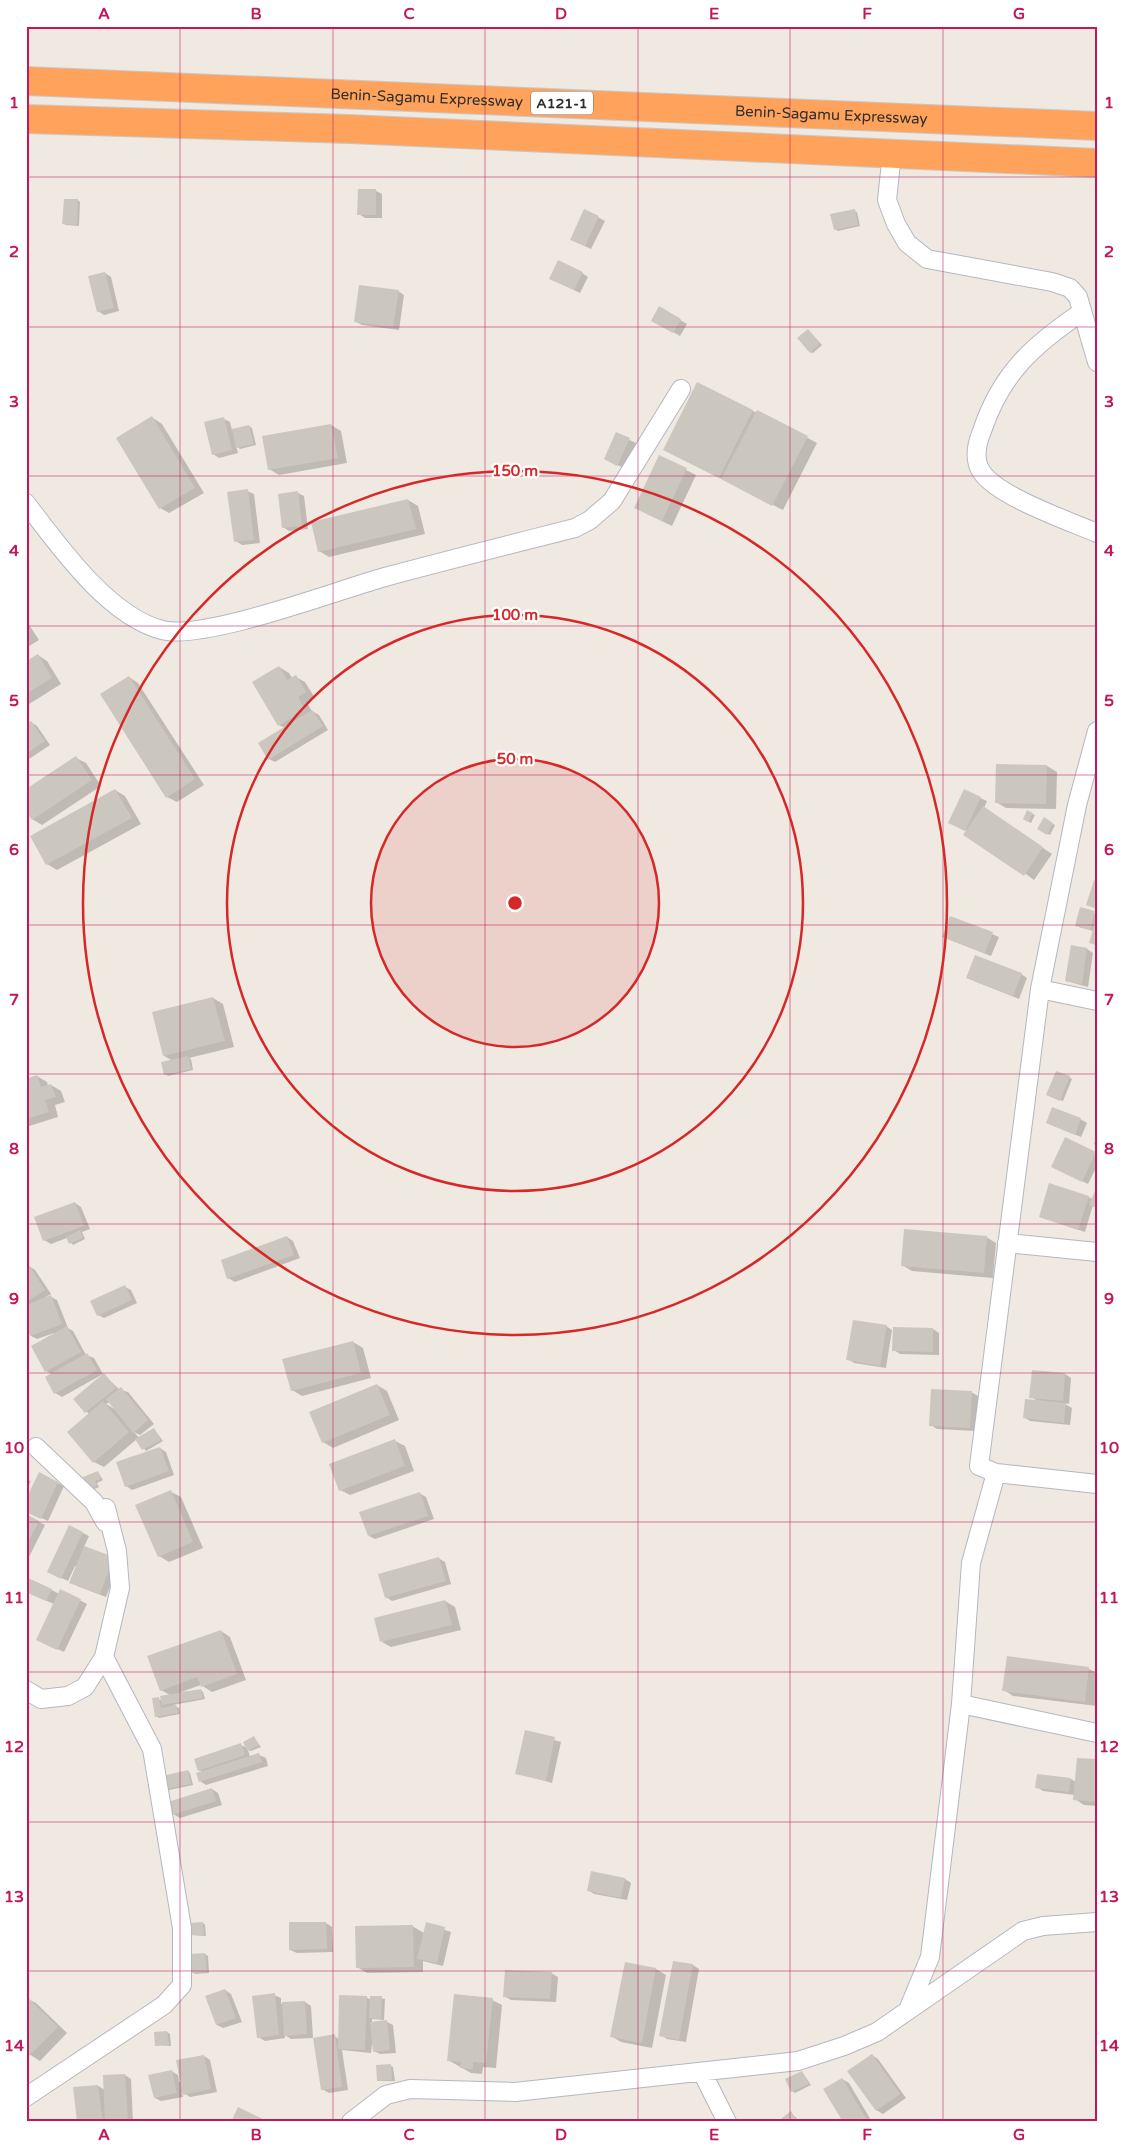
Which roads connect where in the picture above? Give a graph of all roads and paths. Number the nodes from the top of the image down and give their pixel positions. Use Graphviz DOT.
graph roads {
  1 [pos="26,81"];
  2 [pos="26,119"];
  3 [pos="1097,126"];
  4 [pos="892,154"];
  5 [pos="1097,163"];
  6 [pos="1082,312"];
  7 [pos="1097,362"];
  8 [pos="680,389"];
  9 [pos="26,503"];
  10 [pos="1097,534"];
  11 [pos="1097,731"];
  12 [pos="1040,989"];
  13 [pos="1097,1001"];
  14 [pos="1007,1243"];
  15 [pos="1097,1252"];
  16 [pos="36,1447"];
  17 [pos="996,1473"];
  18 [pos="1097,1484"];
  19 [pos="106,1508"];
  20 [pos="114,1538"];
  21 [pos="104,1657"];
  22 [pos="26,1690"];
  23 [pos="961,1704"];
  24 [pos="1097,1733"];
  25 [pos="1097,1922"];
  26 [pos="908,2010"];
  27 [pos="702,2072"];
  28 [pos="26,2097"];
  29 [pos="351,2122"];
  30 [pos="727,2122"];
  1 -- 3 [label="highway, Benin-Sagamu Expressway / A121-1"];
  2 -- 4 [label="highway"];
  4 -- 5 [label="highway"];
  4 -- 6 [label="street"];
  6 -- 7 [label="street"];
  6 -- 10 [label="street"];
  8 -- 9 [label="street"];
  11 -- 12 [label="street"];
  12 -- 13 [label="street"];
  12 -- 14 [label="street"];
  14 -- 15 [label="street"];
  14 -- 17 [label="street"];
  16 -- 20 [label="street"];
  17 -- 18 [label="street"];
  17 -- 23 [label="street"];
  19 -- 20 [label="street"];
  20 -- 21 [label="street"];
  21 -- 22 [label="street"];
  21 -- 28 [label="street"];
  23 -- 24 [label="street"];
  23 -- 26 [label="street"];
  25 -- 26 [label="street"];
  26 -- 27 [label="street"];
  27 -- 29 [label="street"];
  27 -- 30 [label="street"];
}
